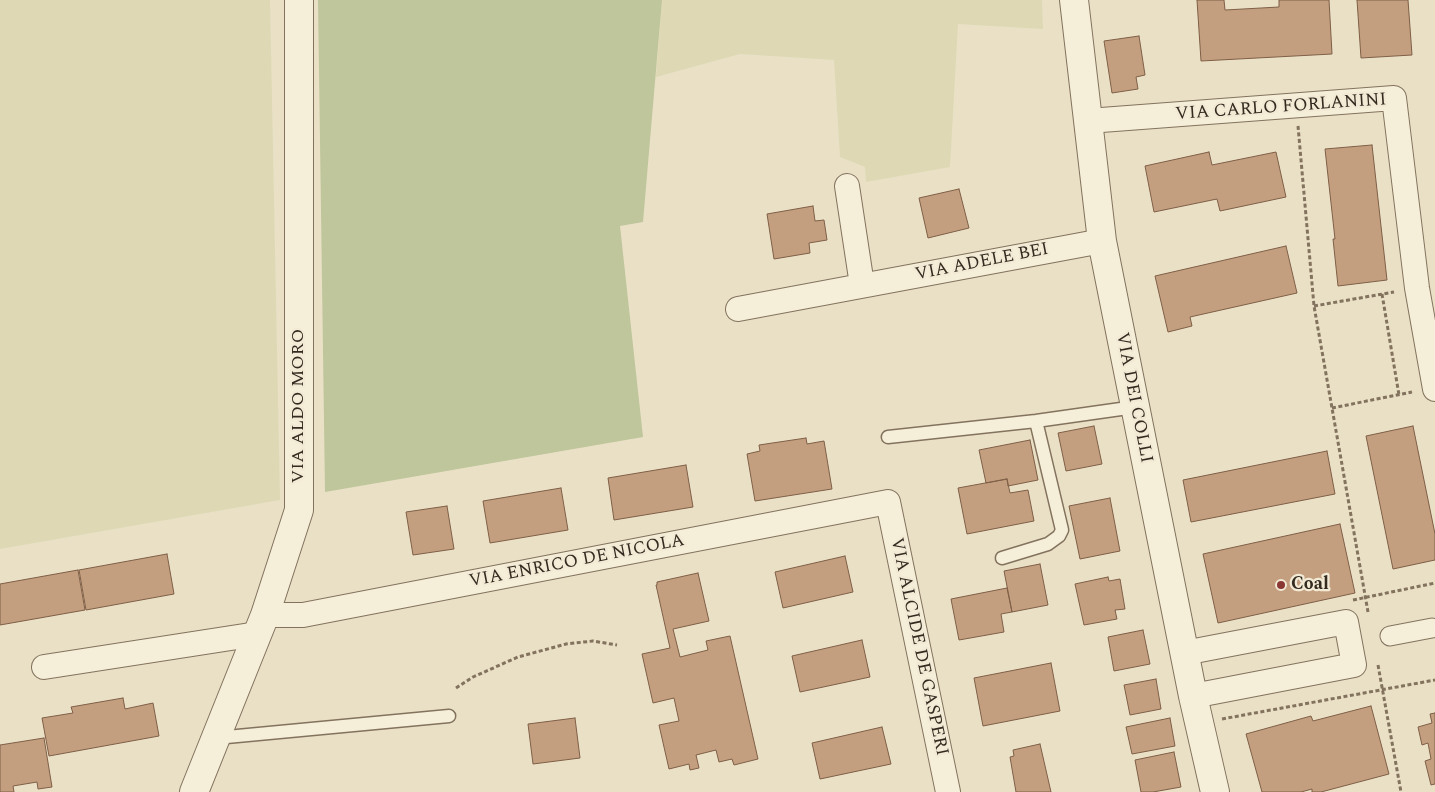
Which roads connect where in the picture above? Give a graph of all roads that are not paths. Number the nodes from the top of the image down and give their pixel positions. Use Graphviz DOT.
graph roads {
  1 [pos="299,0"];
  2 [pos="1074,0"];
  3 [pos="1088,121"];
  4 [pos="847,186"];
  5 [pos="1102,241"];
  6 [pos="862,285"];
  7 [pos="738,308"];
  8 [pos="1435,388"];
  9 [pos="1135,407"];
  10 [pos="1036,421"];
  11 [pos="888,437"];
  12 [pos="888,502"];
  13 [pos="1002,558"];
  14 [pos="261,624"];
  15 [pos="1432,628"];
  16 [pos="1390,636"];
  17 [pos="1184,653"];
  18 [pos="44,667"];
  19 [pos="1193,696"];
  20 [pos="449,716"];
  21 [pos="216,738"];
  22 [pos="194,792"];
  23 [pos="948,792"];
  24 [pos="1215,792"];
  1 -- 14 [label="street, VIA ALDO MORO"];
  2 -- 3 [label="street, VIA DEI COLLI"];
  3 -- 5 [label="street, VIA DEI COLLI"];
  3 -- 8 [label="street, VIA CARLO FORLANINI"];
  4 -- 6 [label="street"];
  5 -- 6 [label="street, VIA ADELE BEI"];
  5 -- 9 [label="street, VIA DEI COLLI"];
  6 -- 7 [label="street, VIA ADELE BEI"];
  9 -- 10 [label="lane"];
  9 -- 17 [label="street, VIA DEI COLLI"];
  10 -- 11 [label="lane"];
  10 -- 13 [label="lane"];
  12 -- 14 [label="street, VIA ENRICO DE NICOLA"];
  12 -- 23 [label="street, VIA ALCIDE DE GASPERI"];
  14 -- 18 [label="street, VIA ENRICO DE NICOLA"];
  14 -- 21 [label="street, VIA ALDO MORO"];
  15 -- 16 [label="street"];
  17 -- 19 [label="street, VIA DEI COLLI"];
  17 -- 19 [label="street"];
  19 -- 24 [label="street, VIA DEI COLLI"];
  20 -- 21 [label="lane"];
  21 -- 22 [label="street, VIA ALDO MORO"];
}
